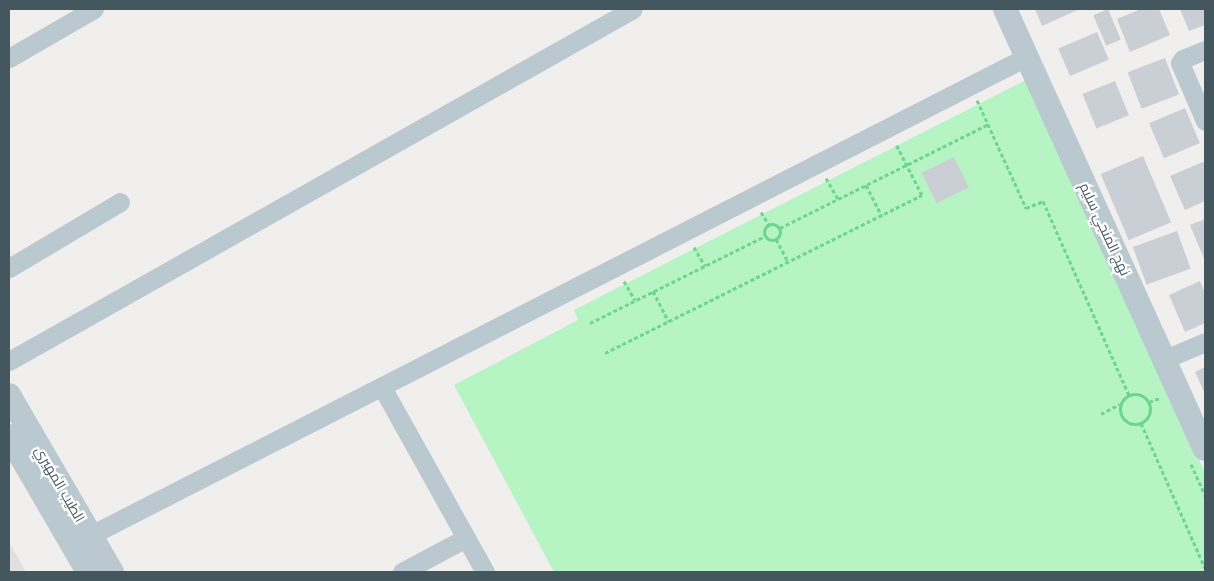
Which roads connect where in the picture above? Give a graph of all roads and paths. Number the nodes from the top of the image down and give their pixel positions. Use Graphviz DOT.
graph roads {
  1 [pos="94,9"];
  2 [pos="633,9"];
  3 [pos="1005,9"];
  4 [pos="1205,50"];
  5 [pos="1026,57"];
  6 [pos="9,58"];
  7 [pos="970,86"];
  8 [pos="1205,121"];
  9 [pos="989,124"];
  10 [pos="887,129"];
  11 [pos="818,164"];
  12 [pos="907,165"];
  13 [pos="866,185"];
  14 [pos="838,199"];
  15 [pos="120,202"];
  16 [pos="881,215"];
  17 [pos="780,228"];
  18 [pos="765,236"];
  19 [pos="776,239"];
  20 [pos="788,262"];
  21 [pos="9,268"];
  22 [pos="653,291"];
  23 [pos="668,321"];
  24 [pos="590,323"];
  25 [pos="1205,342"];
  26 [pos="605,353"];
  27 [pos="1165,359"];
  28 [pos="9,362"];
  29 [pos="382,388"];
  30 [pos="9,395"];
  31 [pos="1129,395"];
  32 [pos="1120,403"];
  33 [pos="1101,414"];
  34 [pos="1141,423"];
  35 [pos="9,436"];
  36 [pos="1205,449"];
  37 [pos="466,538"];
  38 [pos="81,540"];
  39 [pos="1205,568"];
  40 [pos="88,572"];
  41 [pos="112,572"];
  42 [pos="402,572"];
  43 [pos="485,572"];
  1 -- 6 [label="street"];
  2 -- 28 [label="street"];
  3 -- 5 [label="street, نهج المنجي سليم"];
  4 -- 8 [label="street"];
  5 -- 7 [label="street"];
  5 -- 27 [label="street, نهج المنجي سليم"];
  7 -- 9 [label="path"];
  7 -- 10 [label="street"];
  9 -- 12 [label="path"];
  9 -- 31 [label="path"];
  10 -- 11 [label="street"];
  10 -- 12 [label="path"];
  11 -- 14 [label="path"];
  11 -- 29 [label="street"];
  12 -- 13 [label="path"];
  12 -- 16 [label="path"];
  13 -- 14 [label="path"];
  13 -- 16 [label="path"];
  14 -- 17 [label="path"];
  15 -- 21 [label="street"];
  16 -- 20 [label="path"];
  17 -- 18 [label="path"];
  17 -- 19 [label="path"];
  18 -- 19 [label="path"];
  18 -- 22 [label="path"];
  19 -- 20 [label="path"];
  20 -- 23 [label="path"];
  22 -- 23 [label="path"];
  22 -- 24 [label="path"];
  23 -- 26 [label="path"];
  25 -- 27 [label="street"];
  27 -- 36 [label="street, نهج المنجي سليم"];
  29 -- 37 [label="street"];
  29 -- 38 [label="street"];
  30 -- 38 [label="street, الطيب المهيري"];
  31 -- 32 [label="path"];
  31 -- 34 [label="path"];
  32 -- 33 [label="path"];
  32 -- 34 [label="path"];
  34 -- 39 [label="path"];
  35 -- 38 [label="street"];
  37 -- 42 [label="street"];
  37 -- 43 [label="street"];
  38 -- 40 [label="street"];
  38 -- 41 [label="street, الطيب المهيري"];
}
